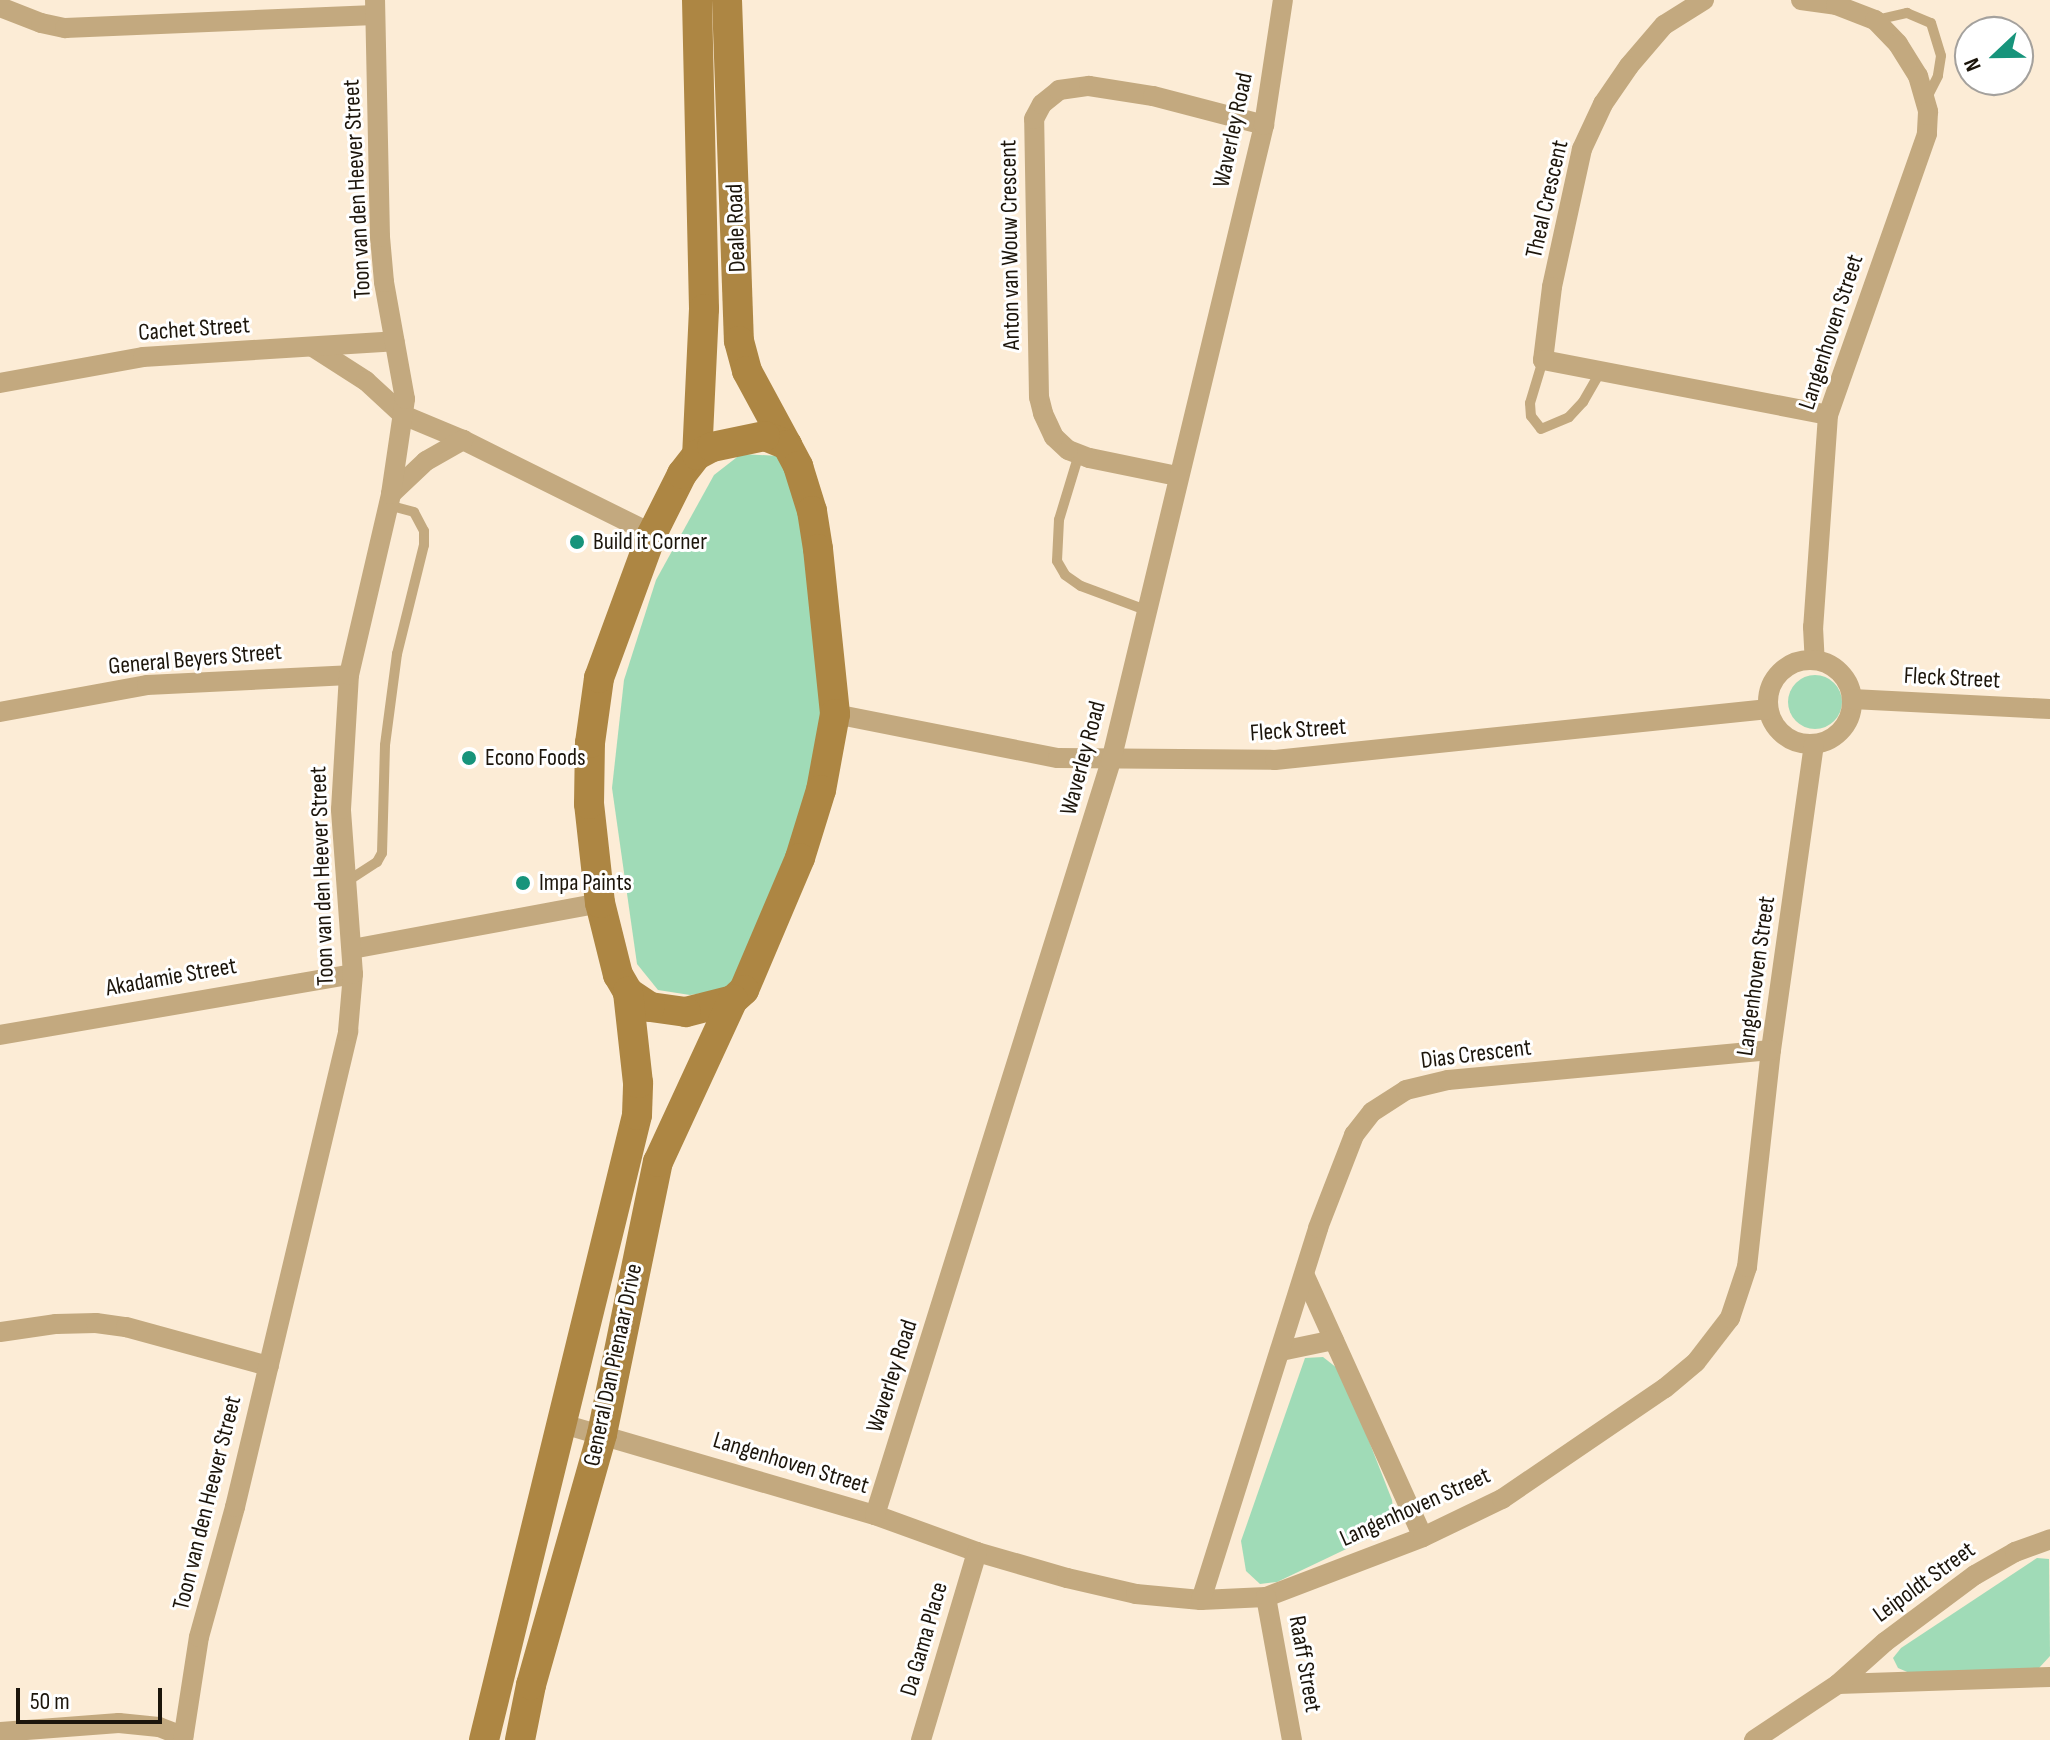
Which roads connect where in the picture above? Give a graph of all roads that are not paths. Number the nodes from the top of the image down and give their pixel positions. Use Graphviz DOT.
graph roads {
  1 [pos="697,0"];
  2 [pos="727,0"];
  3 [pos="1283,0"];
  4 [pos="1704,0"];
  5 [pos="1801,0"];
  6 [pos="0,7"];
  7 [pos="375,8"];
  8 [pos="1875,20"];
  9 [pos="1927,98"];
  10 [pos="1264,125"];
  11 [pos="394,341"];
  12 [pos="313,347"];
  13 [pos="1543,360"];
  14 [pos="1601,371"];
  15 [pos="0,383"];
  16 [pos="403,415"];
  17 [pos="1828,415"];
  18 [pos="463,440"];
  19 [pos="787,445"];
  20 [pos="1079,454"];
  21 [pos="697,455"];
  22 [pos="1177,476"];
  23 [pos="390,500"];
  24 [pos="652,534"];
  25 [pos="1146,610"];
  26 [pos="1815,660"];
  27 [pos="349,675"];
  28 [pos="1852,699"];
  29 [pos="1768,709"];
  30 [pos="2050,709"];
  31 [pos="0,712"];
  32 [pos="835,714"];
  33 [pos="1814,745"];
  34 [pos="1111,761"];
  35 [pos="346,883"];
  36 [pos="600,903"];
  37 [pos="352,949"];
  38 [pos="353,974"];
  39 [pos="628,992"];
  40 [pos="733,1000"];
  41 [pos="0,1035"];
  42 [pos="1771,1050"];
  43 [pos="1305,1276"];
  44 [pos="0,1332"];
  45 [pos="1334,1340"];
  46 [pos="1281,1351"];
  47 [pos="269,1366"];
  48 [pos="563,1424"];
  49 [pos="602,1434"];
  50 [pos="875,1515"];
  51 [pos="1423,1537"];
  52 [pos="2050,1539"];
  53 [pos="977,1552"];
  54 [pos="1266,1597"];
  55 [pos="1201,1600"];
  56 [pos="2050,1677"];
  57 [pos="1838,1684"];
  58 [pos="0,1732"];
  59 [pos="183,1738"];
  60 [pos="484,1740"];
  61 [pos="520,1740"];
  62 [pos="921,1740"];
  63 [pos="1292,1740"];
  64 [pos="1754,1740"];
  1 -- 21 [label="street, Deale Road"];
  2 -- 19 [label="street, Deale Road"];
  3 -- 10 [label="street, Waverley Road"];
  4 -- 13 [label="street, Theal Crescent"];
  5 -- 8 [label="street"];
  6 -- 7 [label="street"];
  7 -- 11 [label="street, Toon van den Heever Street"];
  8 -- 9 [label="street, Langenhoven Street"];
  8 -- 9 [label="lane"];
  9 -- 17 [label="street, Langenhoven Street"];
  10 -- 20 [label="street, Anton van Wouw Crescent"];
  10 -- 22 [label="street, Waverley Road"];
  11 -- 12 [label="street, Cachet Street"];
  11 -- 16 [label="street, Toon van den Heever Street"];
  12 -- 15 [label="street, Cachet Street"];
  12 -- 16 [label="street"];
  13 -- 14 [label="street"];
  13 -- 14 [label="lane, Theal Crescent"];
  14 -- 17 [label="street"];
  16 -- 18 [label="street"];
  16 -- 23 [label="street, Toon van den Heever Street"];
  17 -- 26 [label="street, Langenhoven Street"];
  18 -- 23 [label="street"];
  18 -- 24 [label="street"];
  19 -- 21 [label="street"];
  19 -- 32 [label="street, Deale Road"];
  20 -- 22 [label="street, Anton van Wouw Crescent"];
  20 -- 25 [label="lane"];
  21 -- 24 [label="street"];
  22 -- 25 [label="street, Waverley Road"];
  23 -- 27 [label="street, Toon van den Heever Street"];
  23 -- 35 [label="lane"];
  24 -- 36 [label="street, General Dan Pienaar Drive"];
  25 -- 34 [label="street, Waverley Road"];
  26 -- 28 [label="street"];
  26 -- 29 [label="street"];
  27 -- 31 [label="street, General Beyers Street"];
  27 -- 35 [label="street, Toon van den Heever Street"];
  28 -- 30 [label="street, Fleck Street"];
  28 -- 33 [label="street"];
  29 -- 33 [label="street"];
  29 -- 34 [label="street, Fleck Street"];
  32 -- 34 [label="street, Fleck Street"];
  32 -- 40 [label="street, General Dan Pienaar Drive"];
  33 -- 42 [label="street, Langenhoven Street"];
  34 -- 50 [label="street, Waverley Road"];
  35 -- 37 [label="street, Toon van den Heever Street"];
  36 -- 37 [label="street"];
  36 -- 39 [label="street, General Dan Pienaar Drive"];
  37 -- 38 [label="street, Toon van den Heever Street"];
  38 -- 41 [label="street, Akadamie Street"];
  38 -- 47 [label="street, Toon van den Heever Street"];
  39 -- 40 [label="street"];
  39 -- 48 [label="street, General Dan Pienaar Drive"];
  40 -- 49 [label="street, General Dan Pienaar Drive"];
  42 -- 43 [label="street, Dias Crescent"];
  42 -- 51 [label="street, Langenhoven Street"];
  43 -- 45 [label="street"];
  43 -- 46 [label="street, Dias Crescent"];
  44 -- 47 [label="street"];
  45 -- 46 [label="street"];
  45 -- 51 [label="street"];
  46 -- 55 [label="street, Dias Crescent"];
  47 -- 59 [label="street, Toon van den Heever Street"];
  48 -- 49 [label="street, Langenhoven Street"];
  48 -- 60 [label="street, General Dan Pienaar Drive"];
  49 -- 50 [label="street, Langenhoven Street"];
  49 -- 61 [label="street, General Dan Pienaar Drive"];
  50 -- 53 [label="street, Langenhoven Street"];
  51 -- 54 [label="street, Langenhoven Street"];
  52 -- 57 [label="street, Leipoldt Street"];
  53 -- 55 [label="street, Langenhoven Street"];
  53 -- 62 [label="street, Da Gama Place"];
  54 -- 55 [label="street, Langenhoven Street"];
  54 -- 63 [label="street, Raaff Street"];
  56 -- 57 [label="street"];
  57 -- 64 [label="street, Leipoldt Street"];
  58 -- 59 [label="street"];
}
